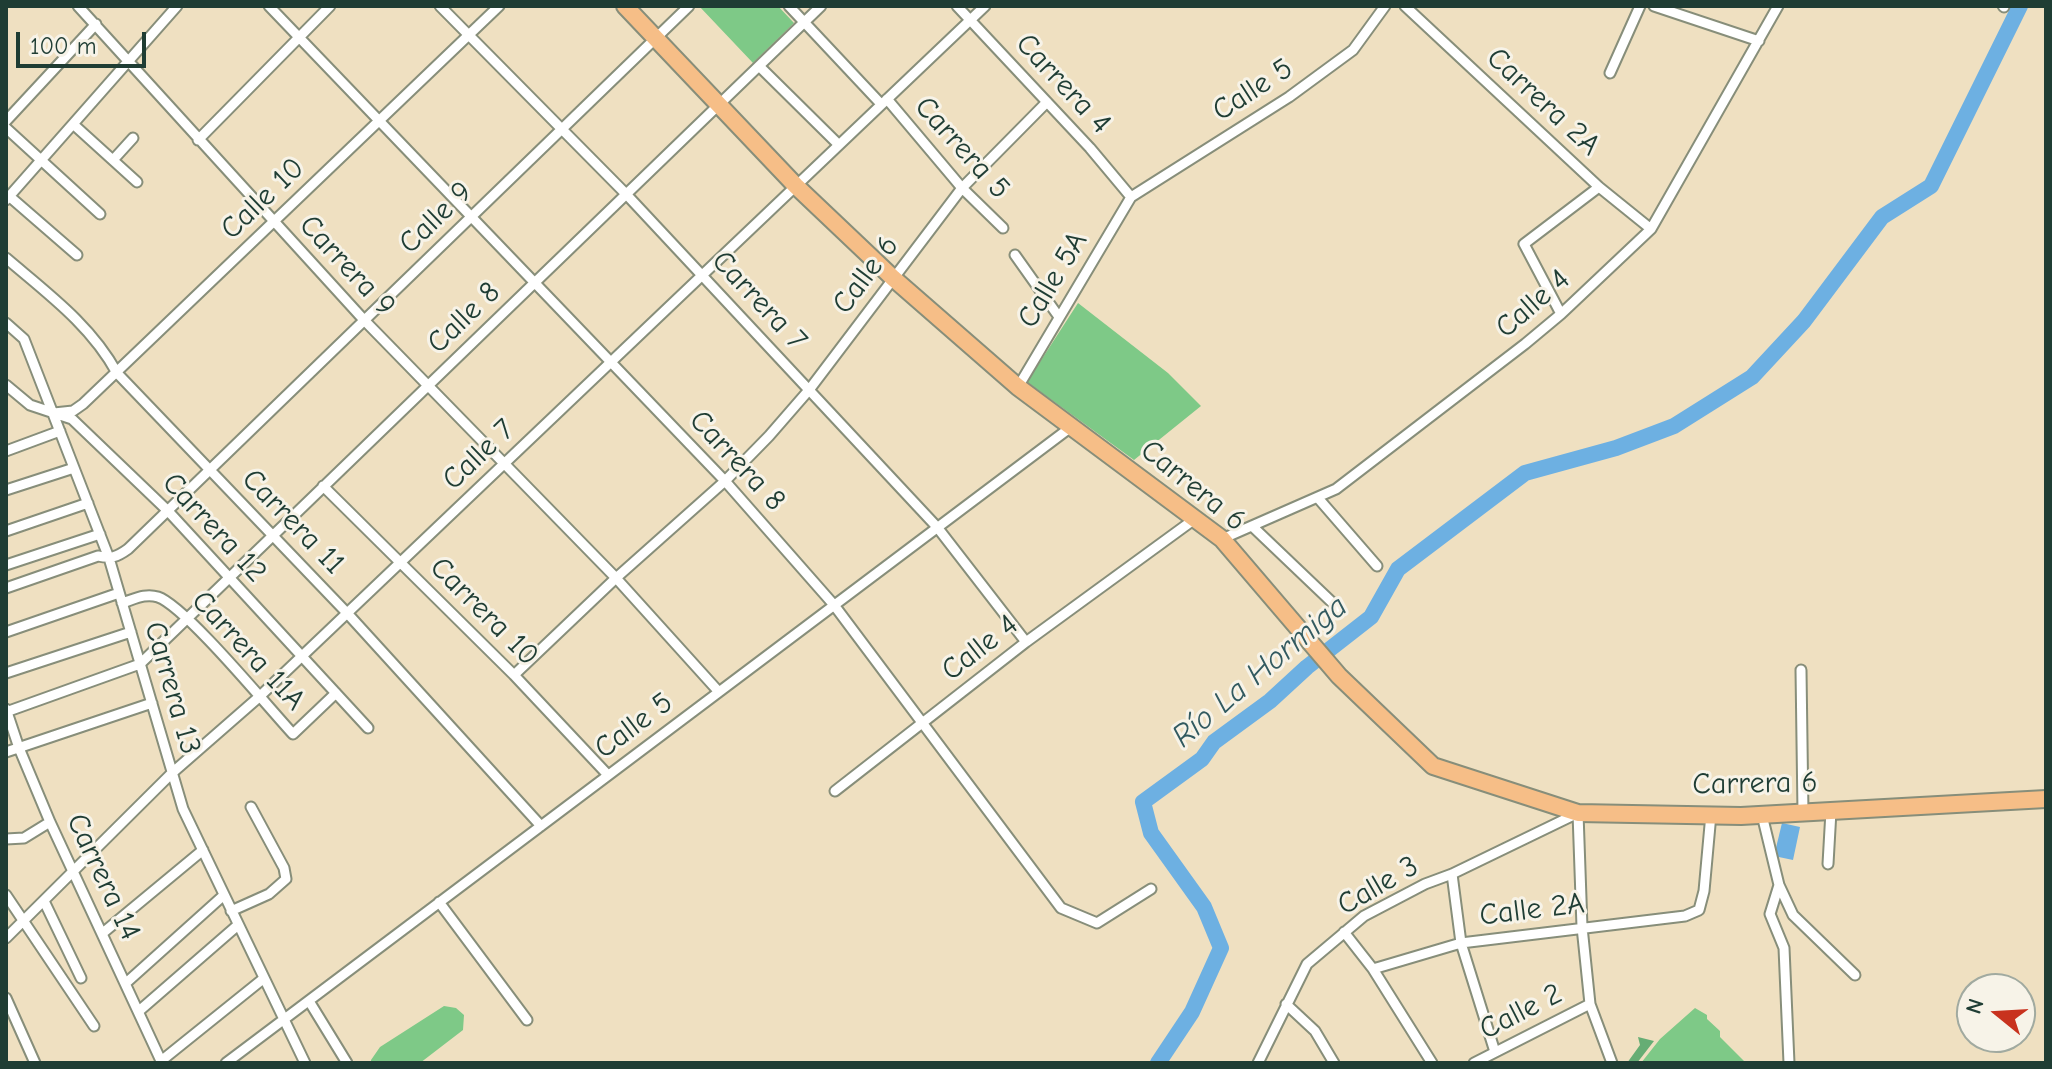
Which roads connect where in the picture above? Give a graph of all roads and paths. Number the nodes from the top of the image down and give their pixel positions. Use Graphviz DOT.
graph roads {
  1 [pos="78,6"];
  2 [pos="177,6"];
  3 [pos="269,6"];
  4 [pos="330,6"];
  5 [pos="440,6"];
  6 [pos="499,6"];
  7 [pos="625,6"];
  8 [pos="689,6"];
  9 [pos="789,6"];
  10 [pos="821,6"];
  11 [pos="957,6"];
  12 [pos="985,6"];
  13 [pos="1385,6"];
  14 [pos="1405,6"];
  15 [pos="1640,6"];
  16 [pos="1654,6"];
  17 [pos="1778,6"];
  18 [pos="970,20"];
  19 [pos="804,22"];
  20 [pos="96,24"];
  21 [pos="469,35"];
  22 [pos="299,37"];
  23 [pos="655,38"];
  24 [pos="1759,41"];
  25 [pos="128,61"];
  26 [pos="759,66"];
  27 [pos="1610,73"];
  28 [pos="884,102"];
  29 [pos="1047,102"];
  30 [pos="718,105"];
  31 [pos="6,121"];
  32 [pos="379,121"];
  33 [pos="73,124"];
  34 [pos="6,128"];
  35 [pos="563,128"];
  36 [pos="133,138"];
  37 [pos="198,140"];
  38 [pos="839,145"];
  39 [pos="113,160"];
  40 [pos="41,161"];
  41 [pos="137,182"];
  42 [pos="796,186"];
  43 [pos="1599,187"];
  44 [pos="962,188"];
  45 [pos="626,194"];
  46 [pos="1131,197"];
  47 [pos="8,198"];
  48 [pos="100,214"];
  49 [pos="470,218"];
  50 [pos="274,222"];
  51 [pos="1003,228"];
  52 [pos="1651,229"];
  53 [pos="77,255"];
  54 [pos="1015,255"];
  55 [pos="6,258"];
  56 [pos="702,275"];
  57 [pos="893,278"];
  58 [pos="534,283"];
  59 [pos="1561,314"];
  60 [pos="1059,317"];
  61 [pos="364,320"];
  62 [pos="6,323"];
  63 [pos="611,362"];
  64 [pos="117,373"];
  65 [pos="6,385"];
  66 [pos="427,386"];
  67 [pos="1018,387"];
  68 [pos="809,390"];
  69 [pos="54,413"];
  70 [pos="1071,427"];
  71 [pos="60,431"];
  72 [pos="6,451"];
  73 [pos="503,464"];
  74 [pos="74,468"];
  75 [pos="209,470"];
  76 [pos="725,481"];
  77 [pos="323,486"];
  78 [pos="6,490"];
  79 [pos="1318,498"];
  80 [pos="88,503"];
  81 [pos="168,511"];
  82 [pos="1196,518"];
  83 [pos="1252,526"];
  84 [pos="937,527"];
  85 [pos="6,531"];
  86 [pos="100,534"];
  87 [pos="272,536"];
  88 [pos="1222,539"];
  89 [pos="109,558"];
  90 [pos="400,563"];
  91 [pos="6,565"];
  92 [pos="1377,566"];
  93 [pos="228,578"];
  94 [pos="616,578"];
  95 [pos="6,588"];
  96 [pos="121,598"];
  97 [pos="834,605"];
  98 [pos="1339,609"];
  99 [pos="347,613"];
  100 [pos="187,618"];
  101 [pos="6,632"];
  102 [pos="131,632"];
  103 [pos="1026,642"];
  104 [pos="302,656"];
  105 [pos="140,664"];
  106 [pos="1801,670"];
  107 [pos="6,673"];
  108 [pos="514,675"];
  109 [pos="719,692"];
  110 [pos="336,693"];
  111 [pos="259,697"];
  112 [pos="152,703"];
  113 [pos="6,711"];
  114 [pos="923,723"];
  115 [pos="368,728"];
  116 [pos="19,748"];
  117 [pos="6,752"];
  118 [pos="172,773"];
  119 [pos="608,775"];
  120 [pos="835,791"];
  121 [pos="2046,799"];
  122 [pos="251,807"];
  123 [pos="1831,811"];
  124 [pos="1578,813"];
  125 [pos="1803,813"];
  126 [pos="1711,814"];
  127 [pos="1762,815"];
  128 [pos="50,822"];
  129 [pos="541,826"];
  130 [pos="6,839"];
  131 [pos="203,850"];
  132 [pos="1828,864"];
  133 [pos="75,872"];
  134 [pos="1452,874"];
  135 [pos="1779,885"];
  136 [pos="1151,889"];
  137 [pos="6,895"];
  138 [pos="224,895"];
  139 [pos="44,901"];
  140 [pos="439,902"];
  141 [pos="231,911"];
  142 [pos="24,921"];
  143 [pos="238,925"];
  144 [pos="1582,927"];
  145 [pos="104,932"];
  146 [pos="1344,932"];
  147 [pos="6,938"];
  148 [pos="1461,943"];
  149 [pos="1373,969"];
  150 [pos="1855,975"];
  151 [pos="81,978"];
  152 [pos="263,979"];
  153 [pos="126,983"];
  154 [pos="6,998"];
  155 [pos="309,1001"];
  156 [pos="1286,1004"];
  157 [pos="1590,1004"];
  158 [pos="139,1011"];
  159 [pos="283,1020"];
  160 [pos="527,1020"];
  161 [pos="94,1026"];
  162 [pos="1495,1052"];
  163 [pos="162,1062"];
  164 [pos="35,1063"];
  165 [pos="226,1063"];
  166 [pos="305,1063"];
  167 [pos="347,1063"];
  168 [pos="1258,1063"];
  169 [pos="1334,1063"];
  170 [pos="1432,1063"];
  171 [pos="1474,1063"];
  172 [pos="1612,1063"];
  173 [pos="1789,1063"];
  1 -- 20 [label="street, Carrera 9"];
  2 -- 25 [label="street"];
  3 -- 22 [label="street, Carrera 8"];
  4 -- 22 [label="street"];
  5 -- 21 [label="street, Carrera 7"];
  6 -- 21 [label="street, Calle 10"];
  7 -- 23 [label="main road, Carrera 6"];
  8 -- 23 [label="street, Calle 9"];
  9 -- 19 [label="street, Carrera 5"];
  10 -- 19 [label="street, Calle 8"];
  11 -- 18 [label="street, Carrera 4"];
  12 -- 18 [label="street, Calle 7"];
  13 -- 46 [label="street, Calle 5"];
  14 -- 43 [label="street, Carrera 2A"];
  15 -- 27 [label="street"];
  16 -- 24 [label="street"];
  17 -- 24 [label="street, Calle 4"];
  18 -- 28 [label="street, Calle 7"];
  18 -- 29 [label="street, Carrera 4"];
  19 -- 26 [label="street, Calle 8"];
  19 -- 28 [label="street, Carrera 5"];
  20 -- 25 [label="street, Carrera 9"];
  20 -- 31 [label="street"];
  21 -- 32 [label="street, Calle 10"];
  21 -- 35 [label="street, Carrera 7"];
  22 -- 32 [label="street, Carrera 8"];
  22 -- 37 [label="street"];
  23 -- 30 [label="main road, Carrera 6"];
  23 -- 35 [label="street, Calle 9"];
  24 -- 52 [label="street, Calle 4"];
  25 -- 33 [label="street"];
  25 -- 37 [label="street, Carrera 9"];
  26 -- 30 [label="street, Calle 8"];
  26 -- 38 [label="street"];
  28 -- 38 [label="street, Calle 7"];
  28 -- 44 [label="street, Carrera 5"];
  29 -- 44 [label="street, Calle 6"];
  29 -- 46 [label="street, Carrera 4"];
  30 -- 42 [label="main road, Carrera 6"];
  30 -- 45 [label="street, Calle 8"];
  32 -- 49 [label="street, Carrera 8"];
  32 -- 50 [label="street, Calle 10"];
  33 -- 39 [label="street"];
  33 -- 40 [label="street"];
  34 -- 40 [label="street"];
  35 -- 45 [label="street, Carrera 7"];
  35 -- 49 [label="street, Calle 9"];
  36 -- 39 [label="street"];
  37 -- 50 [label="street, Carrera 9"];
  38 -- 42 [label="street, Calle 7"];
  39 -- 41 [label="street"];
  40 -- 47 [label="street"];
  40 -- 48 [label="street"];
  42 -- 56 [label="street, Calle 7"];
  42 -- 57 [label="main road, Carrera 6"];
  43 -- 52 [label="street, Carrera 2A"];
  43 -- 59 [label="street"];
  44 -- 51 [label="street, Carrera 5"];
  44 -- 57 [label="street, Calle 6"];
  45 -- 56 [label="street, Carrera 7"];
  45 -- 58 [label="street, Calle 8"];
  46 -- 60 [label="street, Calle 5A"];
  47 -- 53 [label="street"];
  49 -- 58 [label="street, Carrera 8"];
  49 -- 61 [label="street, Calle 9"];
  50 -- 61 [label="street, Carrera 9"];
  50 -- 64 [label="street, Calle 10"];
  52 -- 59 [label="street, Calle 4"];
  54 -- 60 [label="street"];
  55 -- 64 [label="street, Carrera 11"];
  56 -- 63 [label="street, Calle 7"];
  56 -- 68 [label="street, Carrera 7"];
  57 -- 67 [label="main road, Carrera 6"];
  57 -- 68 [label="street, Calle 6"];
  58 -- 63 [label="street, Carrera 8"];
  58 -- 66 [label="street, Calle 8"];
  59 -- 79 [label="street, Calle 4"];
  60 -- 67 [label="street, Calle 5A"];
  61 -- 66 [label="street, Carrera 9"];
  61 -- 75 [label="street, Calle 9"];
  62 -- 69 [label="street, Carrera 13"];
  63 -- 73 [label="street, Calle 7"];
  63 -- 76 [label="street, Carrera 8"];
  64 -- 69 [label="street, Calle 10"];
  64 -- 75 [label="street, Carrera 11"];
  65 -- 69 [label="street, Carrera 12"];
  66 -- 73 [label="street, Carrera 9"];
  66 -- 77 [label="street, Calle 8"];
  67 -- 70 [label="main road, Carrera 6"];
  68 -- 76 [label="street, Calle 6"];
  68 -- 84 [label="street, Carrera 7"];
  69 -- 71 [label="street, Carrera 13"];
  69 -- 81 [label="street, Carrera 12"];
  70 -- 82 [label="main road, Carrera 6"];
  70 -- 84 [label="street, Calle 5"];
  71 -- 72 [label="street"];
  71 -- 74 [label="street, Carrera 13"];
  73 -- 90 [label="street, Calle 7"];
  73 -- 94 [label="street, Carrera 9"];
  74 -- 78 [label="street"];
  74 -- 80 [label="street, Carrera 13"];
  75 -- 81 [label="street, Calle 9"];
  75 -- 87 [label="street, Carrera 11"];
  76 -- 94 [label="street, Calle 6"];
  76 -- 97 [label="street, Carrera 8"];
  77 -- 87 [label="street, Calle 8"];
  77 -- 90 [label="street, Carrera 10"];
  79 -- 83 [label="street, Calle 4"];
  79 -- 92 [label="street"];
  80 -- 85 [label="street"];
  80 -- 86 [label="street, Carrera 13"];
  81 -- 89 [label="street, Calle 9"];
  81 -- 93 [label="street, Carrera 12"];
  82 -- 88 [label="main road, Carrera 6"];
  82 -- 103 [label="street, Calle 4"];
  83 -- 88 [label="street, Calle 4"];
  83 -- 98 [label="street"];
  84 -- 97 [label="street, Calle 5"];
  84 -- 103 [label="street, Carrera 7"];
  86 -- 89 [label="street, Carrera 13"];
  86 -- 91 [label="street"];
  87 -- 93 [label="street, Calle 8"];
  87 -- 99 [label="street, Carrera 11"];
  88 -- 124 [label="main road, Carrera 6"];
  89 -- 95 [label="street"];
  89 -- 96 [label="street, Carrera 13"];
  90 -- 99 [label="street, Calle 7"];
  90 -- 108 [label="street, Carrera 10"];
  93 -- 100 [label="street, Calle 8"];
  93 -- 104 [label="street, Carrera 12"];
  94 -- 108 [label="street, Calle 6"];
  94 -- 109 [label="street, Carrera 9"];
  96 -- 100 [label="street, Carrera 11A"];
  96 -- 101 [label="street"];
  96 -- 102 [label="street, Carrera 13"];
  97 -- 109 [label="street, Calle 5"];
  97 -- 114 [label="street, Carrera 8"];
  99 -- 104 [label="street, Calle 7"];
  99 -- 129 [label="street, Carrera 11"];
  100 -- 105 [label="street, Calle 8"];
  100 -- 111 [label="street, Carrera 11A"];
  102 -- 105 [label="street, Carrera 13"];
  102 -- 107 [label="street"];
  103 -- 114 [label="street, Calle 4"];
  104 -- 110 [label="street, Carrera 12"];
  104 -- 111 [label="street, Calle 7"];
  105 -- 112 [label="street, Carrera 13"];
  105 -- 113 [label="street"];
  106 -- 125 [label="street"];
  108 -- 119 [label="street, Carrera 10"];
  109 -- 119 [label="street, Calle 5"];
  110 -- 111 [label="street, Carrera 11A"];
  110 -- 115 [label="street, Carrera 12"];
  111 -- 118 [label="street, Calle 7"];
  112 -- 116 [label="street"];
  112 -- 118 [label="street, Carrera 13"];
  113 -- 116 [label="street, Carrera 14"];
  114 -- 120 [label="street, Calle 4"];
  114 -- 136 [label="street, Carrera 8"];
  116 -- 117 [label="street"];
  116 -- 128 [label="street, Carrera 14"];
  118 -- 131 [label="street, Carrera 13"];
  118 -- 133 [label="street, Calle 7"];
  119 -- 129 [label="street, Calle 5"];
  121 -- 123 [label="main road, Carrera 6"];
  122 -- 141 [label="street"];
  123 -- 125 [label="main road, Carrera 6"];
  123 -- 132 [label="street"];
  124 -- 126 [label="main road, Carrera 6"];
  124 -- 134 [label="street, Calle 3"];
  124 -- 144 [label="street"];
  125 -- 127 [label="main road, Carrera 6"];
  126 -- 127 [label="main road, Carrera 6"];
  126 -- 144 [label="street, Calle 2A"];
  127 -- 135 [label="street"];
  128 -- 130 [label="street"];
  128 -- 133 [label="street, Carrera 14"];
  129 -- 140 [label="street, Calle 5"];
  131 -- 138 [label="street, Carrera 13"];
  131 -- 145 [label="street"];
  133 -- 139 [label="street, Calle 7"];
  133 -- 145 [label="street, Carrera 14"];
  134 -- 146 [label="street, Calle 3"];
  134 -- 148 [label="street"];
  135 -- 150 [label="street"];
  135 -- 173 [label="street"];
  137 -- 142 [label="street"];
  138 -- 141 [label="street, Carrera 13"];
  138 -- 153 [label="street"];
  139 -- 142 [label="street, Calle 7"];
  139 -- 151 [label="street"];
  140 -- 155 [label="street, Calle 5"];
  140 -- 160 [label="street"];
  141 -- 143 [label="street, Carrera 13"];
  142 -- 147 [label="street, Calle 7"];
  142 -- 161 [label="street"];
  143 -- 152 [label="street, Carrera 13"];
  143 -- 158 [label="street"];
  144 -- 148 [label="street, Calle 2A"];
  144 -- 157 [label="street"];
  145 -- 153 [label="street, Carrera 14"];
  146 -- 149 [label="street"];
  146 -- 156 [label="street, Calle 3"];
  148 -- 149 [label="street, Calle 2A"];
  148 -- 162 [label="street"];
  149 -- 170 [label="street"];
  152 -- 159 [label="street, Carrera 13"];
  152 -- 163 [label="street"];
  153 -- 158 [label="street, Carrera 14"];
  154 -- 164 [label="street"];
  155 -- 159 [label="street, Calle 5"];
  155 -- 167 [label="street"];
  156 -- 168 [label="street, Calle 3"];
  156 -- 169 [label="street"];
  157 -- 162 [label="street, Calle 2"];
  157 -- 172 [label="street"];
  158 -- 163 [label="street, Carrera 14"];
  159 -- 165 [label="street, Calle 5"];
  159 -- 166 [label="street, Carrera 13"];
  162 -- 171 [label="street, Calle 2"];
}
